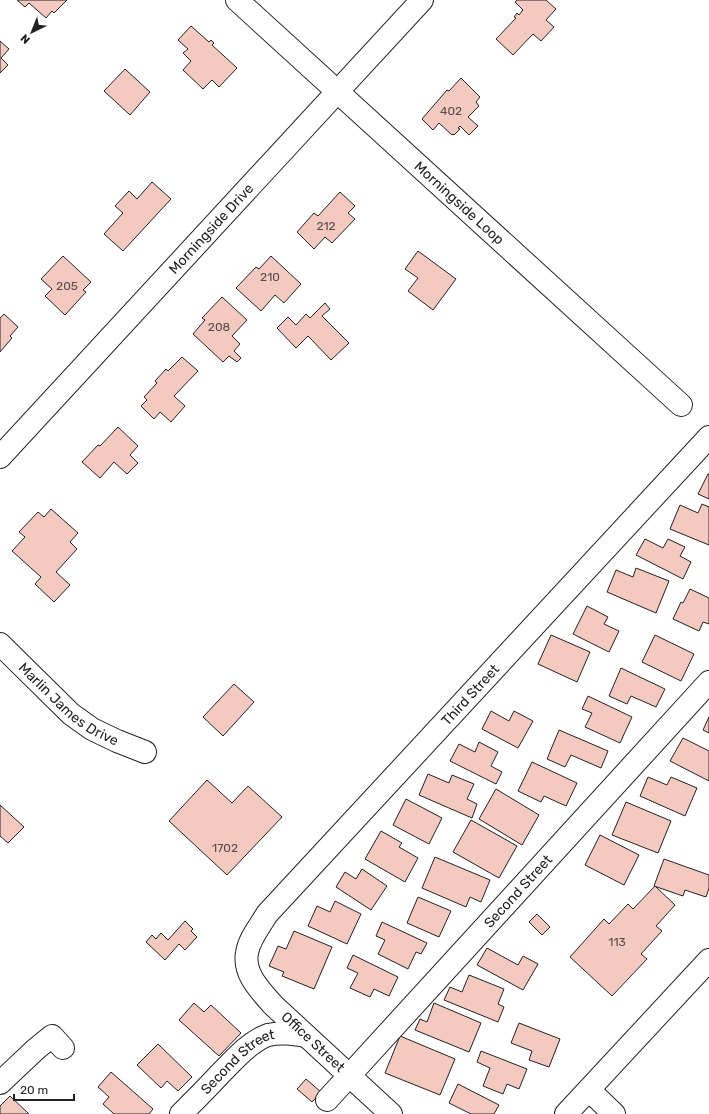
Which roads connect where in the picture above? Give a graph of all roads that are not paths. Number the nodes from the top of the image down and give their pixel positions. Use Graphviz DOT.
graph roads {
  1 [pos="237,0"];
  2 [pos="422,0"];
  3 [pos="337,91"];
  4 [pos="681,405"];
  5 [pos="709,437"];
  6 [pos="0,457"];
  7 [pos="0,644"];
  8 [pos="709,682"];
  9 [pos="145,752"];
  10 [pos="709,960"];
  11 [pos="246,963"];
  12 [pos="306,1036"];
  13 [pos="63,1048"];
  14 [pos="348,1075"];
  15 [pos="0,1083"];
  16 [pos="589,1090"];
  17 [pos="327,1100"];
  18 [pos="181,1114"];
  19 [pos="390,1114"];
  20 [pos="566,1114"];
  21 [pos="614,1114"];
  1 -- 3 [label="street, Morningside Loop"];
  2 -- 3 [label="street, Morningside Drive"];
  3 -- 4 [label="street, Morningside Loop"];
  3 -- 6 [label="street, Morningside Drive"];
  5 -- 11 [label="street, Third Street"];
  7 -- 9 [label="street, Marlin James Drive"];
  8 -- 14 [label="street, Second Street"];
  10 -- 16 [label="street"];
  11 -- 12 [label="street, Office Street"];
  12 -- 14 [label="street, Office Street"];
  12 -- 18 [label="street, Second Street"];
  13 -- 15 [label="street"];
  14 -- 17 [label="street, Second Street"];
  14 -- 19 [label="street, Office Street"];
  16 -- 20 [label="street"];
  16 -- 21 [label="street"];
}
